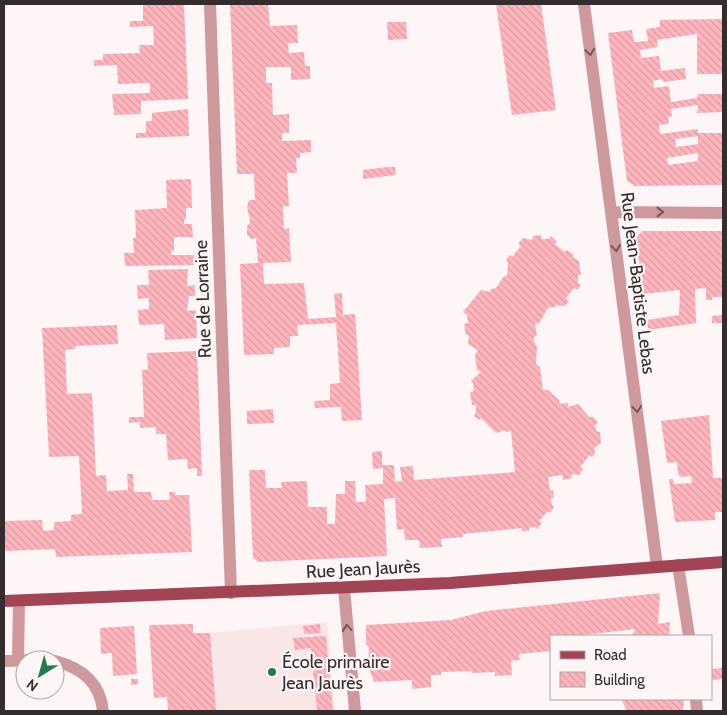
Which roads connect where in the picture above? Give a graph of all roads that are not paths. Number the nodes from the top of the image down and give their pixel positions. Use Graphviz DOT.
graph roads {
  1 [pos="210,4"];
  2 [pos="584,4"];
  3 [pos="611,212"];
  4 [pos="723,213"];
  5 [pos="723,562"];
  6 [pos="678,565"];
  7 [pos="657,566"];
  8 [pos="344,588"];
  9 [pos="231,593"];
  10 [pos="19,601"];
  11 [pos="4,602"];
  12 [pos="689,635"];
  13 [pos="18,650"];
  14 [pos="65,664"];
  15 [pos="103,711"];
  16 [pos="355,711"];
  1 -- 9 [label="street, Rue de Lorraine"];
  2 -- 3 [label="street, Rue Jean-Baptiste Lebas, one-way"];
  3 -- 4 [label="street, one-way"];
  3 -- 7 [label="street, Rue Jean-Baptiste Lebas, one-way"];
  5 -- 6 [label="main road, Rue Jean Jaurès"];
  6 -- 7 [label="main road, Rue Jean Jaurès"];
  6 -- 12 [label="street"];
  7 -- 8 [label="main road, Rue Jean Jaurès"];
  8 -- 9 [label="main road, Rue Jean Jaurès"];
  16 -- 8 [label="street, one-way"];
  9 -- 10 [label="main road, Rue Jean Jaurès"];
  10 -- 11 [label="main road, Rue Jean Jaurès"];
  10 -- 13 [label="street"];
  14 -- 15 [label="street"];
}
